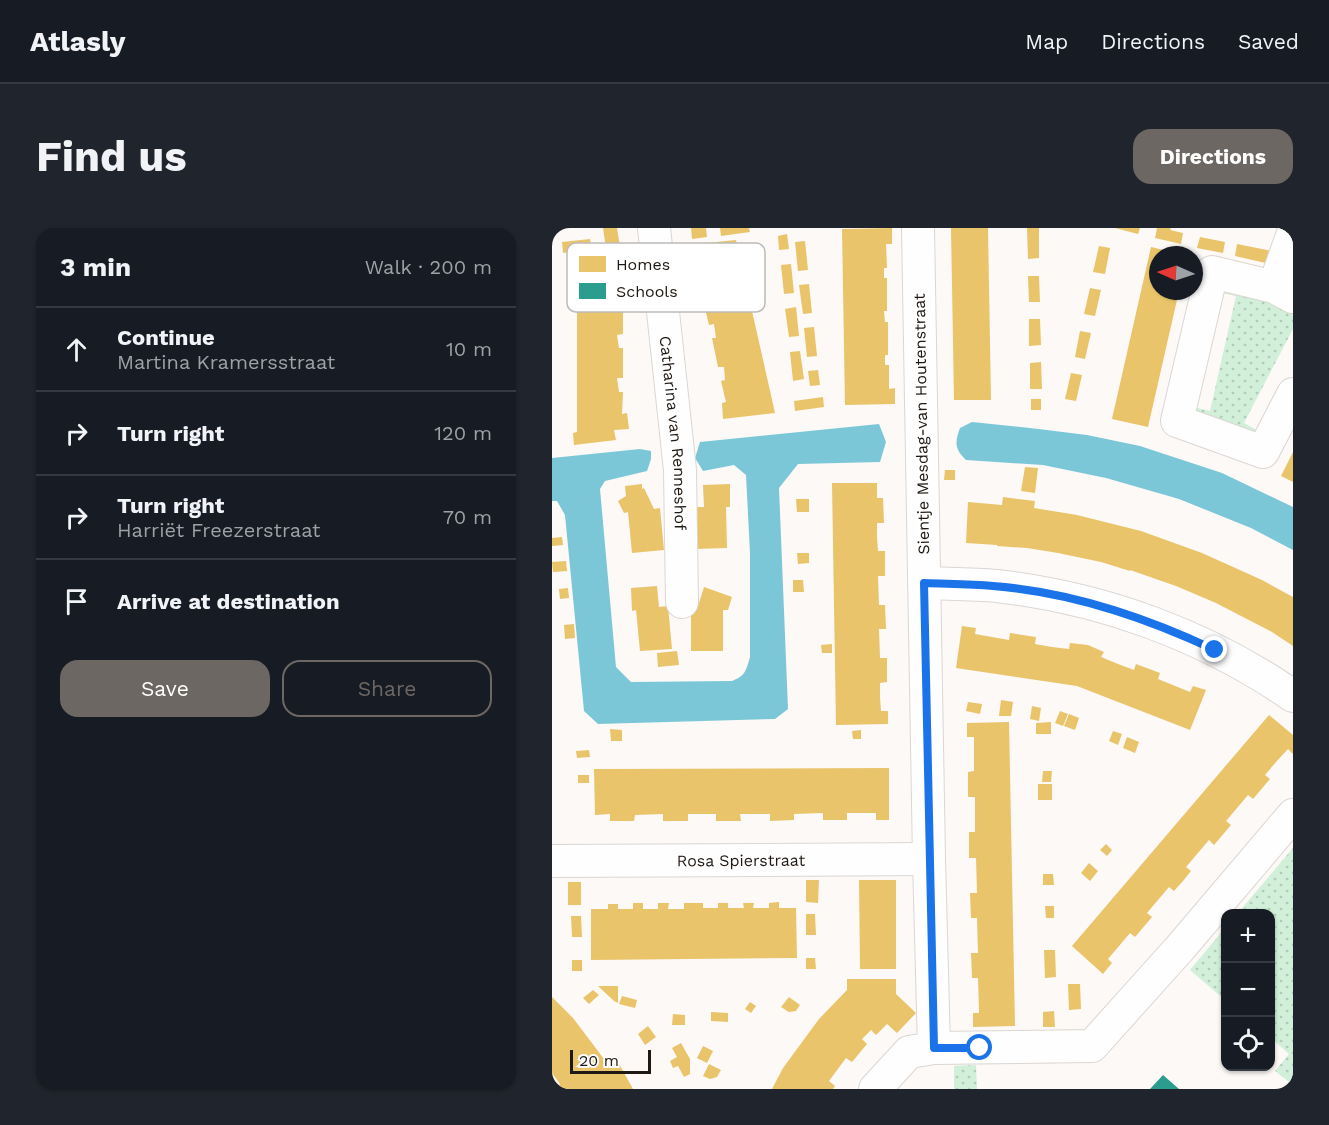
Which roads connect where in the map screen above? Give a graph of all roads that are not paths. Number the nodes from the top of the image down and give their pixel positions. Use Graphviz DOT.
graph roads {
  1 [pos="654,228"];
  2 [pos="918,228"];
  3 [pos="1293,233"];
  4 [pos="656,243"];
  5 [pos="1284,292"];
  6 [pos="663,312"];
  7 [pos="1293,394"];
  8 [pos="924,583"];
  9 [pos="682,602"];
  10 [pos="1293,696"];
  11 [pos="1293,815"];
  12 [pos="929,859"];
  13 [pos="552,861"];
  14 [pos="934,1048"];
  15 [pos="875,1089"];
  1 -- 4 [label="street, Catharina van Renneshof"];
  2 -- 8 [label="street, Sientje Mesdag-van Houtenstraat"];
  3 -- 5 [label="street"];
  5 -- 7 [label="street"];
  6 -- 9 [label="street, Catharina van Renneshof"];
  8 -- 10 [label="street"];
  8 -- 12 [label="street, Sientje Mesdag-van Houtenstraat"];
  11 -- 14 [label="street"];
  12 -- 13 [label="street, Rosa Spierstraat"];
  12 -- 14 [label="street, Sientje Mesdag-van Houtenstraat"];
  14 -- 15 [label="street"];
}
